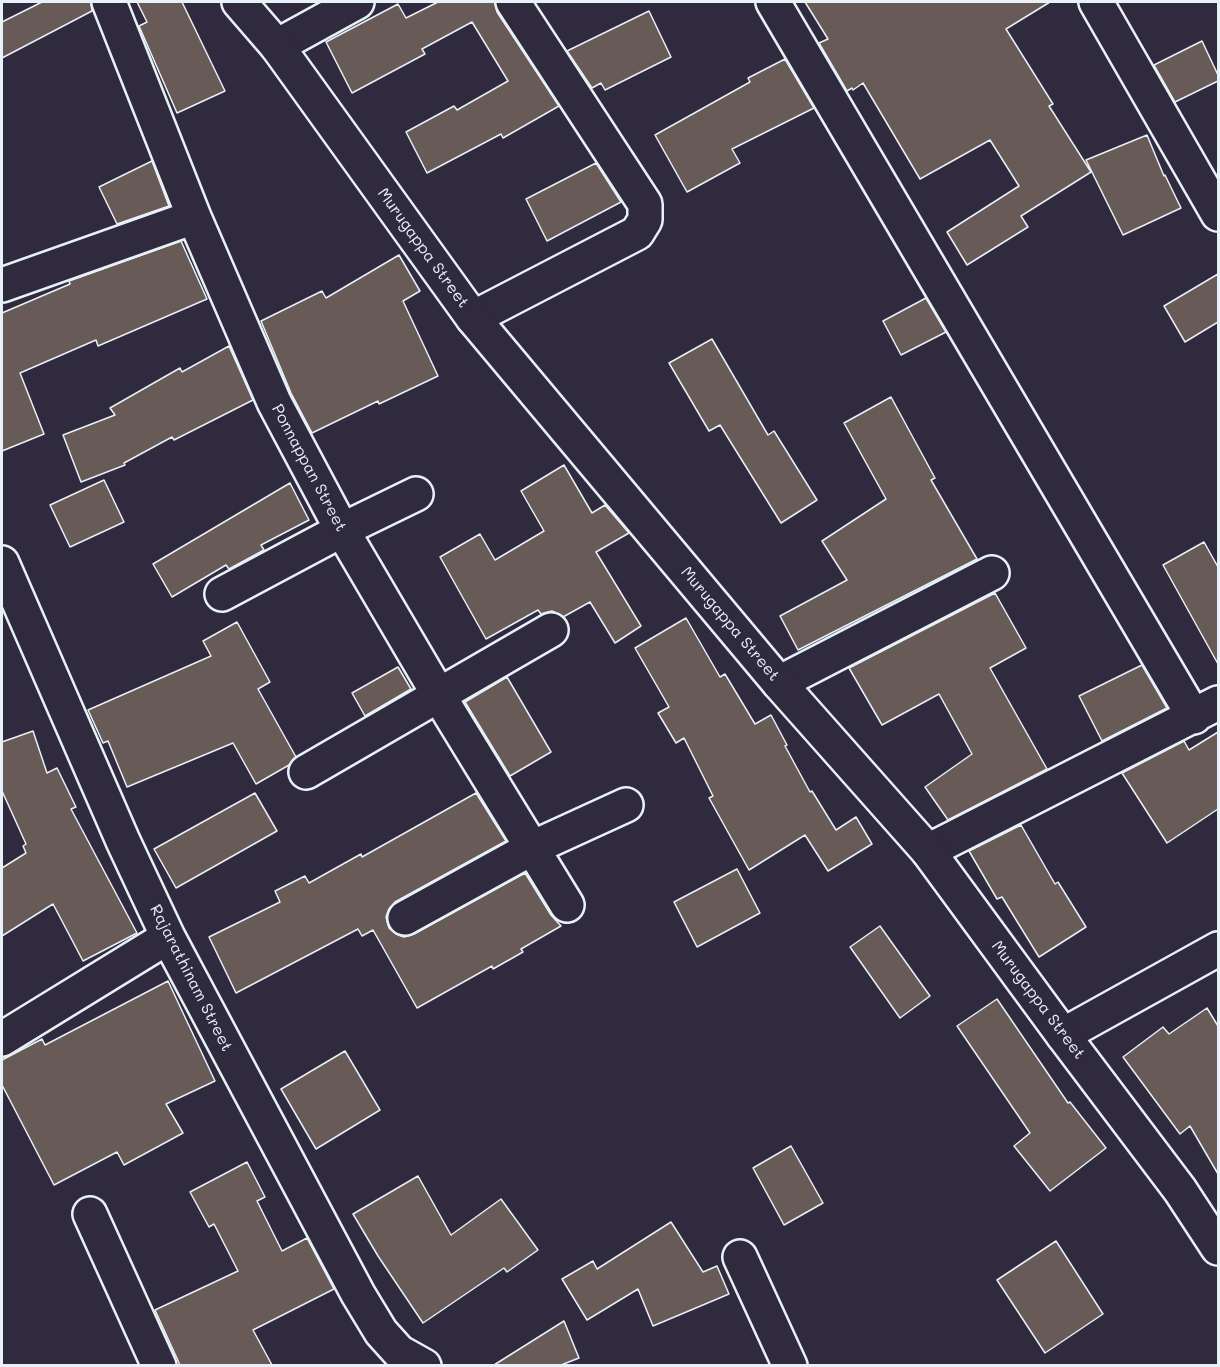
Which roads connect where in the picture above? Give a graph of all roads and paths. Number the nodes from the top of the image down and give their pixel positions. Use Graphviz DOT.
graph roads {
  1 [pos="109,2"];
  2 [pos="239,2"];
  3 [pos="357,2"];
  4 [pos="513,2"];
  5 [pos="773,2"];
  6 [pos="1096,2"];
  7 [pos="277,46"];
  8 [pos="1218,213"];
  9 [pos="194,217"];
  10 [pos="2,285"];
  11 [pos="473,318"];
  12 [pos="416,494"];
  13 [pos="342,530"];
  14 [pos="2,563"];
  15 [pos="992,573"];
  16 [pos="222,594"];
  17 [pos="551,630"];
  18 [pos="779,683"];
  19 [pos="438,695"];
  20 [pos="1206,710"];
  21 [pos="306,772"];
  22 [pos="626,805"];
  23 [pos="532,848"];
  24 [pos="928,851"];
  25 [pos="567,905"];
  26 [pos="405,918"];
  27 [pos="168,937"];
  28 [pos="1218,949"];
  29 [pos="1063,1035"];
  30 [pos="2,1040"];
  31 [pos="90,1214"];
  32 [pos="1218,1248"];
  33 [pos="740,1257"];
  34 [pos="159,1365"];
  35 [pos="424,1365"];
  36 [pos="790,1365"];
  1 -- 9 [label="street, Ponnappan Street"];
  2 -- 7 [label="street, Murugappa Street"];
  3 -- 7 [label="street"];
  4 -- 11 [label="street"];
  5 -- 20 [label="street"];
  6 -- 8 [label="street"];
  7 -- 11 [label="street, Murugappa Street"];
  9 -- 10 [label="street"];
  9 -- 13 [label="street, Ponnappan Street"];
  11 -- 18 [label="street, Murugappa Street"];
  12 -- 13 [label="street"];
  13 -- 16 [label="street"];
  13 -- 19 [label="street, Ponnappan Street"];
  14 -- 27 [label="street, Rajarathinam Street"];
  15 -- 18 [label="street"];
  17 -- 19 [label="street"];
  18 -- 24 [label="street, Murugappa Street"];
  19 -- 21 [label="street"];
  19 -- 23 [label="street, Ponnappan Street"];
  20 -- 24 [label="street"];
  22 -- 23 [label="street"];
  23 -- 25 [label="street, Ponnappan Street"];
  23 -- 26 [label="street"];
  24 -- 29 [label="street, Murugappa Street"];
  27 -- 30 [label="street"];
  27 -- 35 [label="street, Rajarathinam Street"];
  28 -- 29 [label="street"];
  29 -- 32 [label="street, Murugappa Street"];
  31 -- 34 [label="street"];
  33 -- 36 [label="street"];
}
